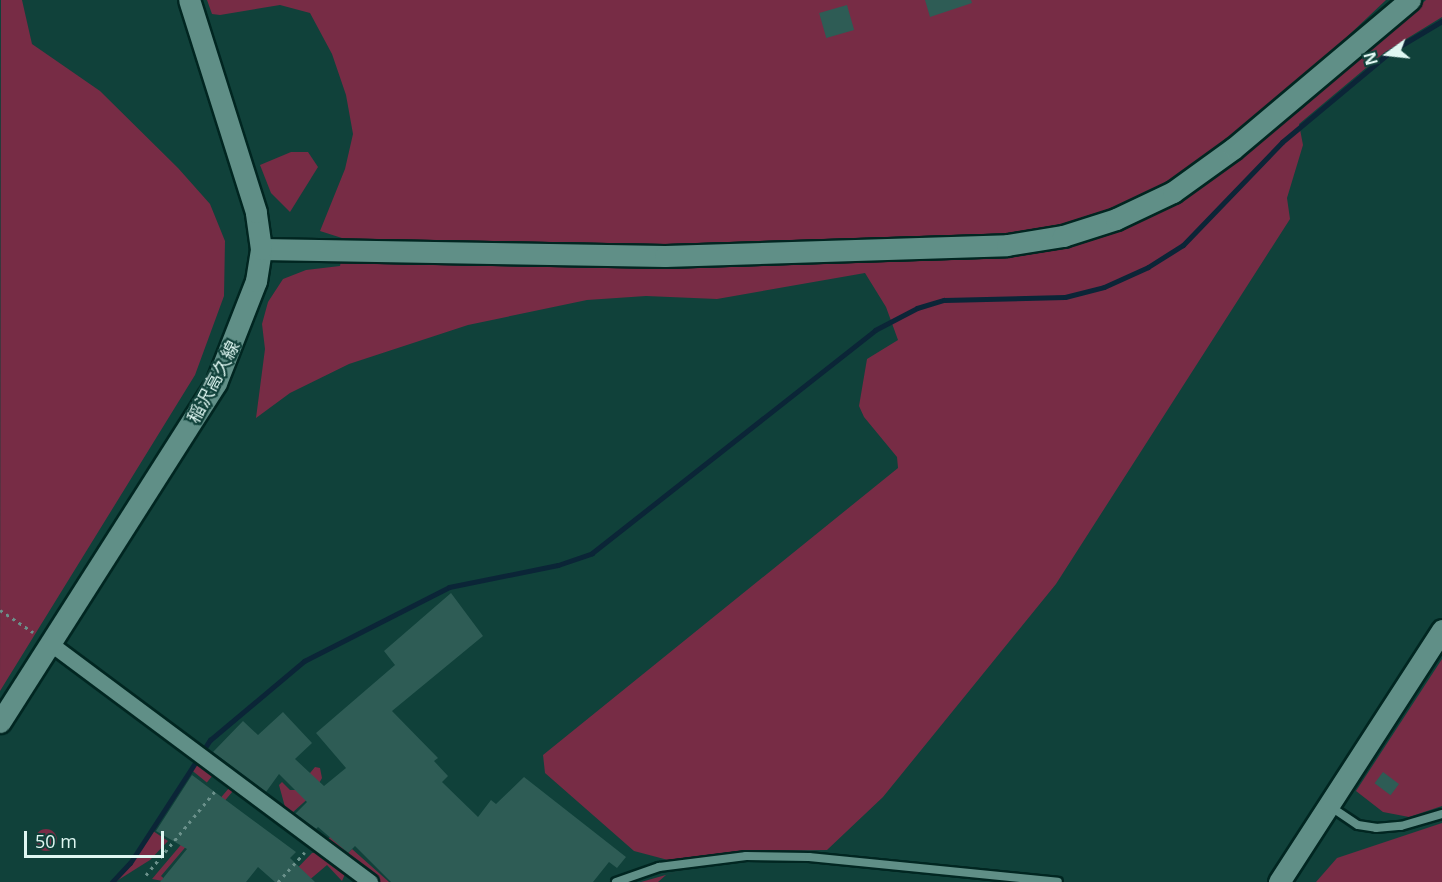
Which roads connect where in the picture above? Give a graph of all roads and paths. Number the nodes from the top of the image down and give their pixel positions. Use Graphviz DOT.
graph roads {
  1 [pos="189,0"];
  2 [pos="1410,0"];
  3 [pos="261,249"];
  4 [pos="0,610"];
  5 [pos="1442,630"];
  6 [pos="51,644"];
  7 [pos="3,715"];
  8 [pos="228,776"];
  9 [pos="1329,805"];
  10 [pos="1442,814"];
  11 [pos="316,841"];
  12 [pos="146,875"];
  13 [pos="278,882"];
  14 [pos="370,882"];
  15 [pos="616,882"];
  16 [pos="1058,882"];
  17 [pos="1279,882"];
  1 -- 3 [label="street, 稲沢高久線"];
  2 -- 3 [label="street"];
  3 -- 6 [label="street, 稲沢高久線"];
  4 -- 6 [label="path"];
  5 -- 9 [label="street"];
  6 -- 7 [label="street, 稲沢高久線"];
  6 -- 8 [label="street"];
  8 -- 11 [label="street"];
  8 -- 12 [label="path"];
  9 -- 10 [label="lane"];
  9 -- 17 [label="street"];
  11 -- 13 [label="path"];
  11 -- 14 [label="street"];
  15 -- 16 [label="lane"];
}
